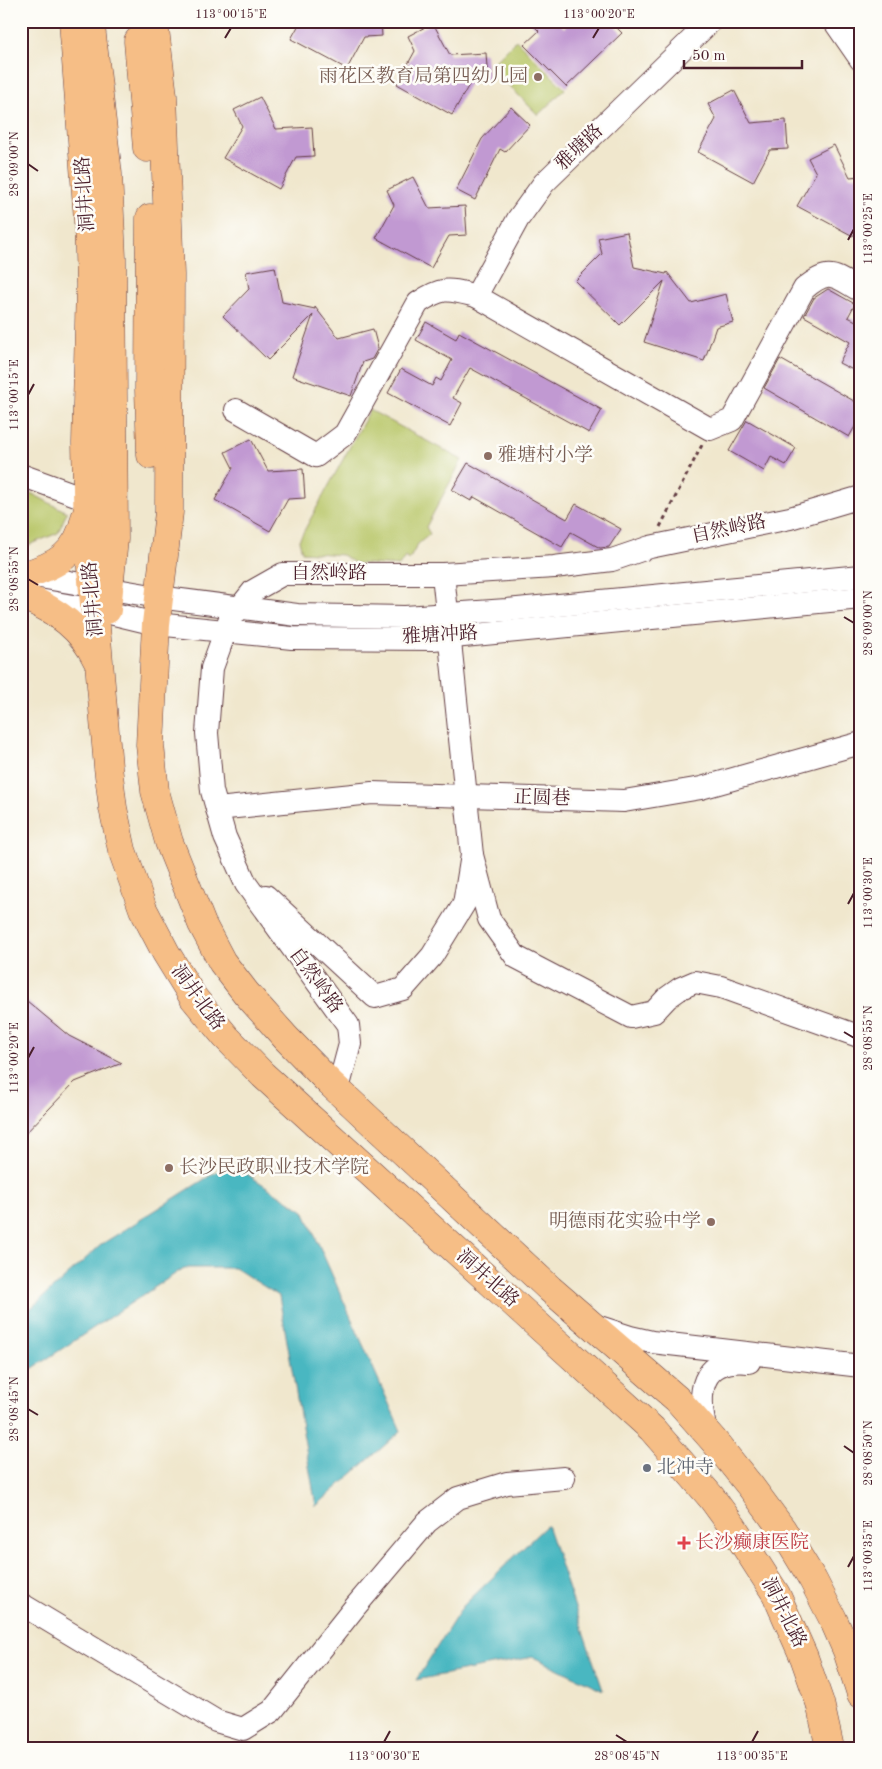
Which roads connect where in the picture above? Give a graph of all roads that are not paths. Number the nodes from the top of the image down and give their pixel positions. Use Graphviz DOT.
graph roads {
  1 [pos="135,21"];
  2 [pos="154,21"];
  3 [pos="711,21"];
  4 [pos="834,21"];
  5 [pos="82,24"];
  6 [pos="861,60"];
  7 [pos="861,292"];
  8 [pos="476,296"];
  9 [pos="236,410"];
  10 [pos="21,475"];
  11 [pos="861,497"];
  12 [pos="87,503"];
  13 [pos="164,554"];
  14 [pos="443,574"];
  15 [pos="861,576"];
  16 [pos="23,586"];
  17 [pos="861,598"];
  18 [pos="101,599"];
  19 [pos="240,608"];
  20 [pos="157,610"];
  21 [pos="447,614"];
  22 [pos="225,631"];
  23 [pos="450,638"];
  24 [pos="101,668"];
  25 [pos="861,743"];
  26 [pos="466,797"];
  27 [pos="225,808"];
  28 [pos="472,855"];
  29 [pos="861,1037"];
  30 [pos="338,1089"];
  31 [pos="580,1316"];
  32 [pos="861,1366"];
  33 [pos="861,1375"];
  34 [pos="706,1432"];
  35 [pos="564,1478"];
  36 [pos="21,1604"];
  37 [pos="861,1694"];
  38 [pos="830,1748"];
  1 -- 13 [label="main road"];
  2 -- 13 [label="main road, 洞井北路"];
  3 -- 8 [label="street, 雅塘路"];
  4 -- 6 [label="street"];
  5 -- 12 [label="main road, 洞井北路"];
  5 -- 18 [label="main road"];
  7 -- 8 [label="street"];
  8 -- 9 [label="street"];
  10 -- 12 [label="street"];
  11 -- 14 [label="street, 自然岭路"];
  12 -- 16 [label="main road"];
  12 -- 18 [label="main road, 洞井北路"];
  13 -- 20 [label="main road, 洞井北路"];
  14 -- 19 [label="street, 自然岭路"];
  14 -- 21 [label="street"];
  15 -- 21 [label="street, 雅塘冲路"];
  16 -- 18 [label="street, 雅塘冲路"];
  16 -- 24 [label="main road"];
  17 -- 23 [label="street, 雅塘冲路"];
  18 -- 20 [label="street, 雅塘冲路"];
  18 -- 24 [label="main road, 洞井北路"];
  19 -- 20 [label="street, 雅塘冲路"];
  19 -- 21 [label="street, 雅塘冲路"];
  19 -- 22 [label="street, 自然岭路"];
  20 -- 22 [label="street, 雅塘冲路"];
  20 -- 30 [label="main road, 洞井北路"];
  21 -- 23 [label="street"];
  22 -- 23 [label="street, 雅塘冲路"];
  22 -- 27 [label="street, 自然岭路"];
  23 -- 26 [label="street"];
  24 -- 38 [label="main road, 洞井北路"];
  25 -- 26 [label="street, 正圆巷"];
  26 -- 27 [label="street, 正圆巷"];
  26 -- 28 [label="street"];
  27 -- 28 [label="street"];
  27 -- 30 [label="street, 自然岭路"];
  28 -- 29 [label="street"];
  30 -- 31 [label="main road, 洞井北路"];
  31 -- 32 [label="street"];
  31 -- 34 [label="main road, 洞井北路"];
  33 -- 34 [label="street"];
  34 -- 37 [label="main road, 洞井北路"];
  35 -- 36 [label="street"];
}
